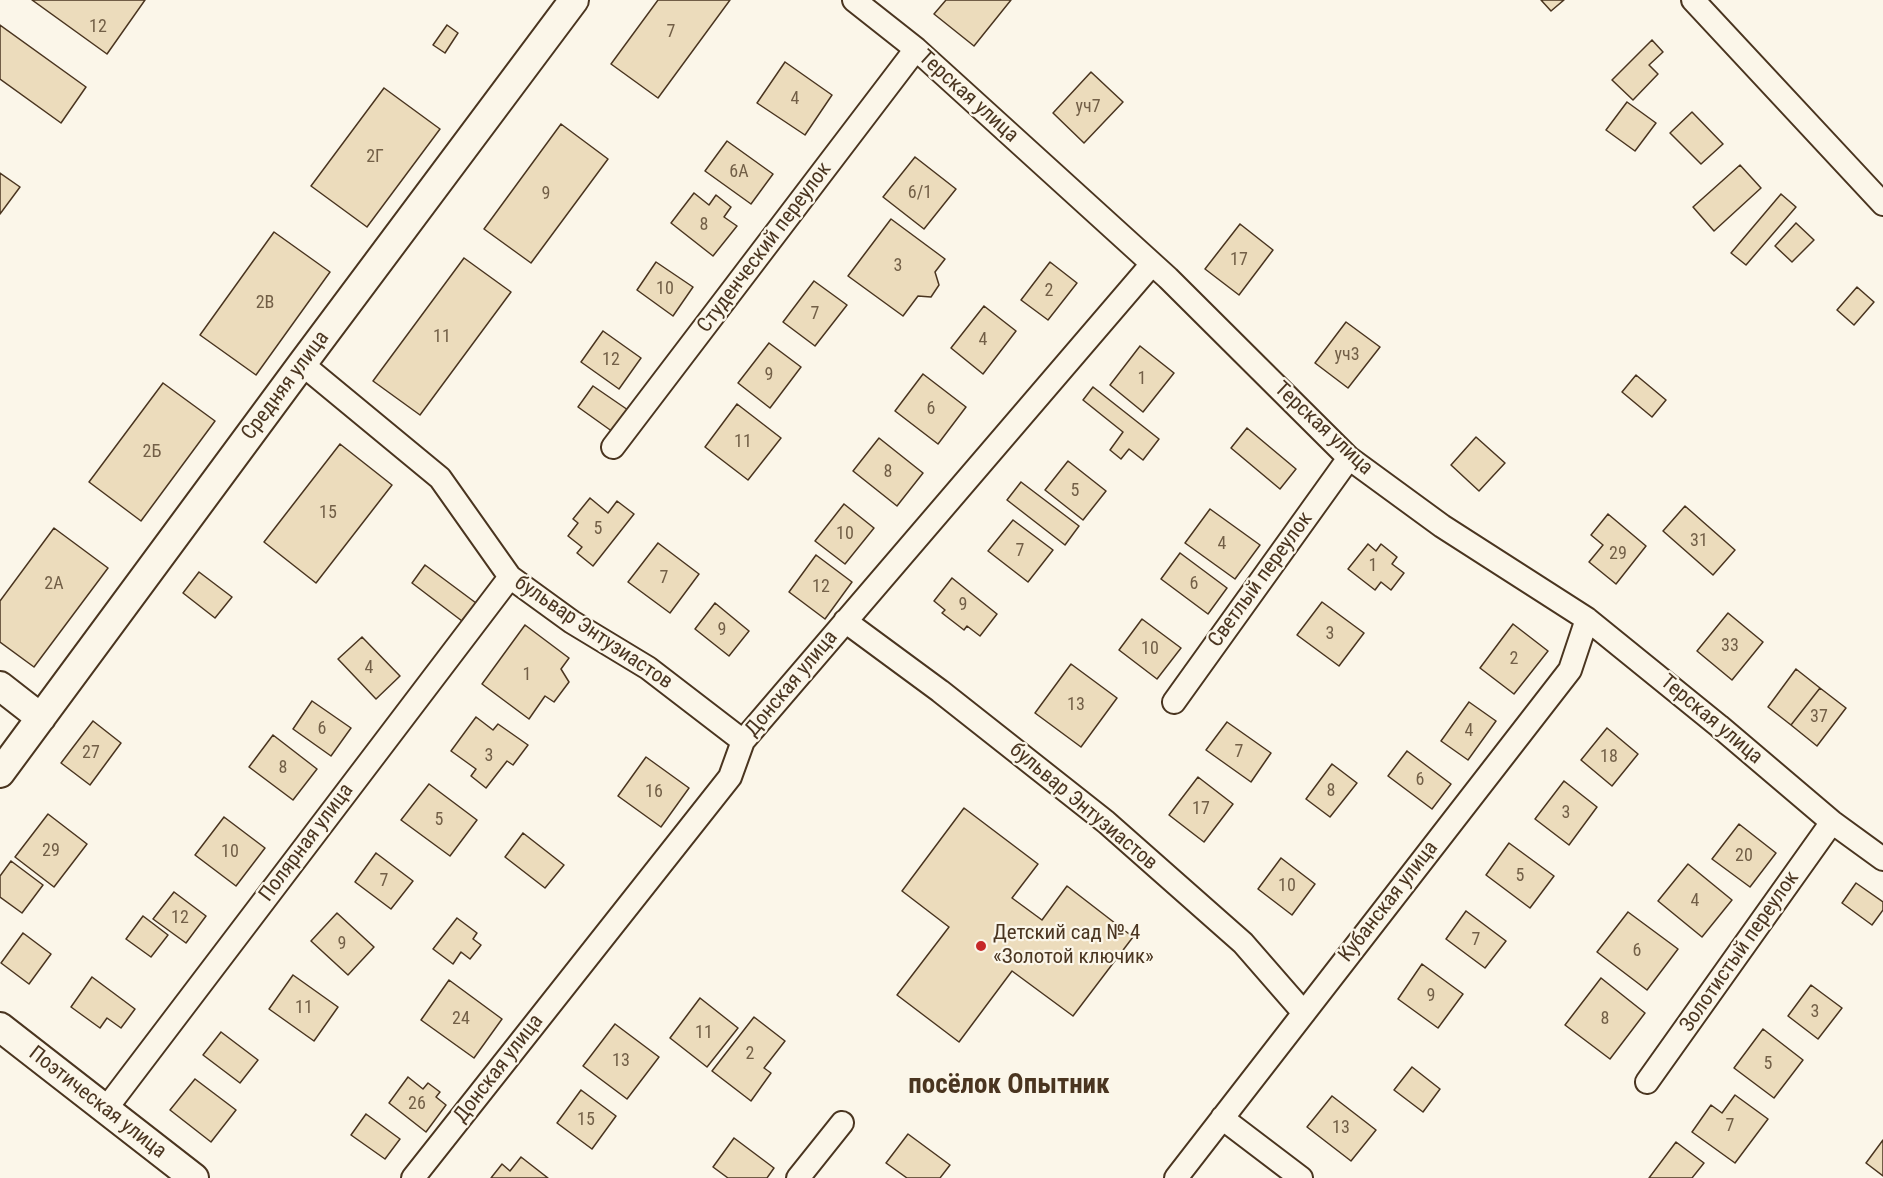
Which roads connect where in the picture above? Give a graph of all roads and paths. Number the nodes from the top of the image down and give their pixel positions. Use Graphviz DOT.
graph roads {
  1 [pos="574,0"];
  2 [pos="854,0"];
  3 [pos="1693,0"];
  4 [pos="916,49"];
  5 [pos="1883,204"];
  6 [pos="1152,264"];
  7 [pos="302,364"];
  8 [pos="613,447"];
  9 [pos="1349,458"];
  10 [pos="510,577"];
  11 [pos="1587,619"];
  12 [pos="845,621"];
  13 [pos="0,686"];
  14 [pos="1174,702"];
  15 [pos="41,718"];
  16 [pos="743,741"];
  17 [pos="0,773"];
  18 [pos="1832,822"];
  19 [pos="1883,859"];
  20 [pos="1304,1013"];
  21 [pos="0,1027"];
  22 [pos="1647,1082"];
  23 [pos="105,1110"];
  24 [pos="1222,1118"];
  25 [pos="842,1123"];
  26 [pos="194,1178"];
  27 [pos="413,1178"];
  28 [pos="798,1178"];
  29 [pos="1176,1178"];
  30 [pos="1301,1178"];
  1 -- 7 [label="street, Средняя улица"];
  2 -- 4 [label="street, Терская улица"];
  3 -- 5 [label="street"];
  4 -- 6 [label="street, Терская улица"];
  4 -- 8 [label="street, Студенческий переулок"];
  6 -- 9 [label="street, Терская улица"];
  6 -- 12 [label="street, Донская улица"];
  7 -- 10 [label="street, бульвар Энтузиастов"];
  7 -- 15 [label="street, Средняя улица"];
  9 -- 11 [label="street, Терская улица"];
  9 -- 14 [label="street, Светлый переулок"];
  10 -- 16 [label="street, бульвар Энтузиастов"];
  10 -- 23 [label="street, Полярная улица"];
  11 -- 18 [label="street, Терская улица"];
  11 -- 20 [label="street, Кубанская улица"];
  12 -- 16 [label="street, Донская улица"];
  12 -- 20 [label="street, бульвар Энтузиастов"];
  13 -- 15 [label="street"];
  15 -- 17 [label="street, Средняя улица"];
  16 -- 27 [label="street, Донская улица"];
  18 -- 19 [label="street, Терская улица"];
  18 -- 22 [label="street, Золотистый переулок"];
  20 -- 24 [label="street, Кубанская улица"];
  21 -- 23 [label="street, Поэтическая улица"];
  23 -- 26 [label="street, Поэтическая улица"];
  24 -- 29 [label="street, Кубанская улица"];
  24 -- 30 [label="street"];
  25 -- 28 [label="street"];
}
